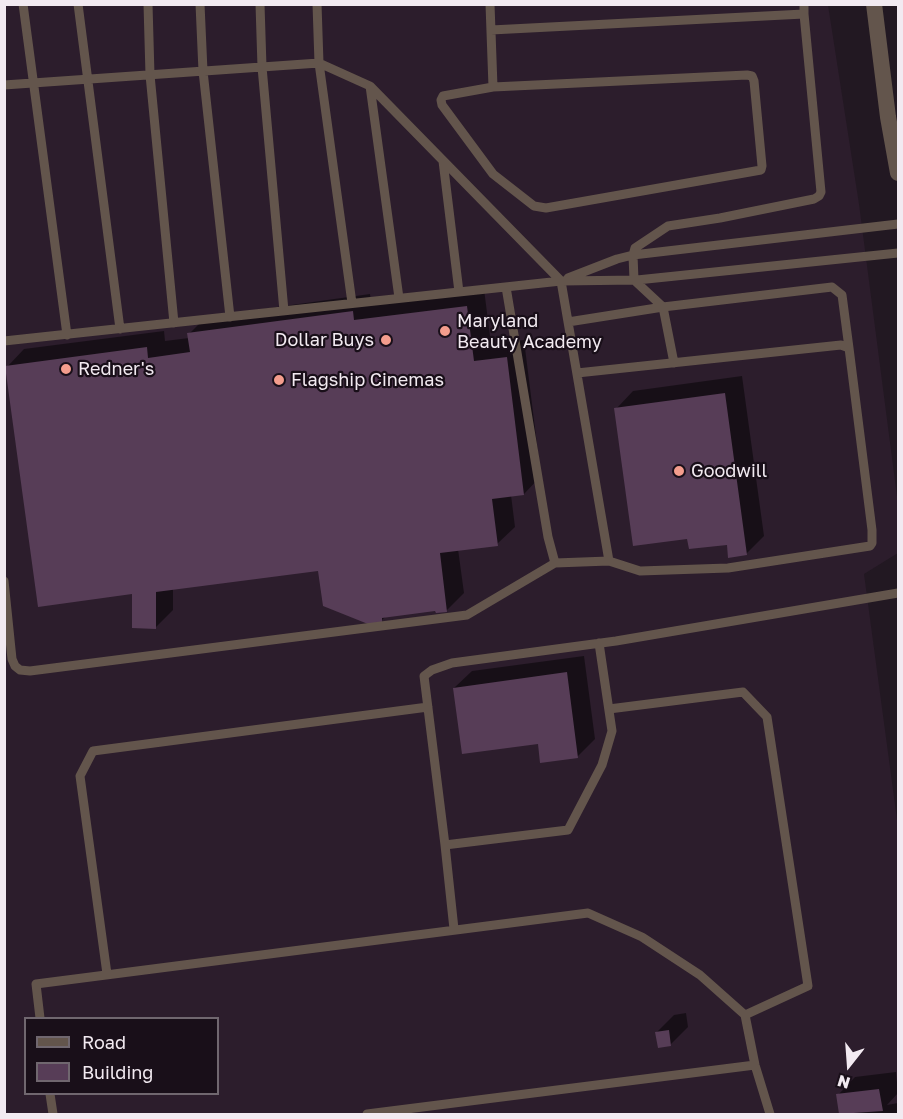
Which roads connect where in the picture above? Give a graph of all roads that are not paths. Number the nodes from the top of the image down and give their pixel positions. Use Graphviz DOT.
graph roads {
  1 [pos="23,4"];
  2 [pos="78,4"];
  3 [pos="148,4"];
  4 [pos="200,4"];
  5 [pos="260,4"];
  6 [pos="317,4"];
  7 [pos="490,4"];
  8 [pos="874,4"];
  9 [pos="804,9"];
  10 [pos="491,30"];
  11 [pos="319,63"];
  12 [pos="262,67"];
  13 [pos="203,71"];
  14 [pos="150,75"];
  15 [pos="88,79"];
  16 [pos="34,83"];
  17 [pos="4,85"];
  18 [pos="370,86"];
  19 [pos="493,87"];
  20 [pos="443,161"];
  21 [pos="898,173"];
  22 [pos="898,224"];
  23 [pos="898,253"];
  24 [pos="633,255"];
  25 [pos="633,280"];
  26 [pos="561,281"];
  27 [pos="506,287"];
  28 [pos="459,292"];
  29 [pos="399,298"];
  30 [pos="352,303"];
  31 [pos="663,307"];
  32 [pos="284,311"];
  33 [pos="230,317"];
  34 [pos="568,322"];
  35 [pos="174,323"];
  36 [pos="120,329"];
  37 [pos="67,334"];
  38 [pos="4,341"];
  39 [pos="849,348"];
  40 [pos="674,363"];
  41 [pos="577,374"];
  42 [pos="609,561"];
  43 [pos="555,562"];
  44 [pos="4,581"];
  45 [pos="898,592"];
  46 [pos="599,643"];
  47 [pos="428,706"];
  48 [pos="609,709"];
  49 [pos="446,845"];
  50 [pos="454,929"];
  51 [pos="107,974"];
  52 [pos="745,1015"];
  53 [pos="40,1017"];
  54 [pos="755,1065"];
  55 [pos="50,1095"];
  56 [pos="53,1114"];
  57 [pos="367,1114"];
  58 [pos="770,1114"];
  1 -- 16 [label="lane"];
  2 -- 15 [label="lane"];
  3 -- 14 [label="lane"];
  4 -- 13 [label="lane"];
  5 -- 12 [label="lane"];
  6 -- 11 [label="lane"];
  7 -- 10 [label="lane"];
  8 -- 21 [label="street"];
  9 -- 10 [label="lane"];
  9 -- 24 [label="lane"];
  10 -- 19 [label="lane"];
  11 -- 12 [label="lane"];
  11 -- 18 [label="lane"];
  11 -- 30 [label="lane"];
  12 -- 13 [label="lane"];
  12 -- 32 [label="lane"];
  13 -- 14 [label="lane"];
  13 -- 33 [label="lane"];
  14 -- 15 [label="lane"];
  14 -- 35 [label="lane"];
  15 -- 16 [label="lane"];
  15 -- 36 [label="lane"];
  16 -- 17 [label="lane"];
  16 -- 37 [label="lane"];
  18 -- 20 [label="lane"];
  18 -- 29 [label="lane"];
  19 -- 19 [label="lane"];
  20 -- 26 [label="lane"];
  20 -- 28 [label="lane"];
  22 -- 24 [label="lane"];
  23 -- 25 [label="lane"];
  24 -- 25 [label="lane"];
  24 -- 26 [label="lane"];
  25 -- 26 [label="lane"];
  25 -- 31 [label="lane"];
  26 -- 27 [label="lane"];
  26 -- 34 [label="lane"];
  27 -- 28 [label="lane"];
  27 -- 43 [label="lane"];
  28 -- 29 [label="lane"];
  29 -- 30 [label="lane"];
  30 -- 32 [label="lane"];
  31 -- 34 [label="lane"];
  31 -- 39 [label="lane"];
  31 -- 40 [label="lane"];
  32 -- 33 [label="lane"];
  33 -- 35 [label="lane"];
  34 -- 41 [label="lane"];
  35 -- 36 [label="lane"];
  36 -- 37 [label="lane"];
  37 -- 38 [label="lane"];
  39 -- 40 [label="lane"];
  39 -- 42 [label="lane"];
  40 -- 41 [label="lane"];
  41 -- 42 [label="lane"];
  42 -- 43 [label="lane"];
  43 -- 44 [label="lane"];
  45 -- 46 [label="lane"];
  46 -- 47 [label="lane"];
  46 -- 48 [label="lane"];
  47 -- 49 [label="lane"];
  47 -- 51 [label="lane"];
  48 -- 49 [label="lane"];
  48 -- 52 [label="lane"];
  49 -- 50 [label="lane"];
  50 -- 51 [label="lane"];
  50 -- 52 [label="lane"];
  51 -- 53 [label="lane"];
  52 -- 54 [label="lane"];
  54 -- 57 [label="lane"];
  54 -- 58 [label="lane"];
  55 -- 56 [label="lane"];
}
